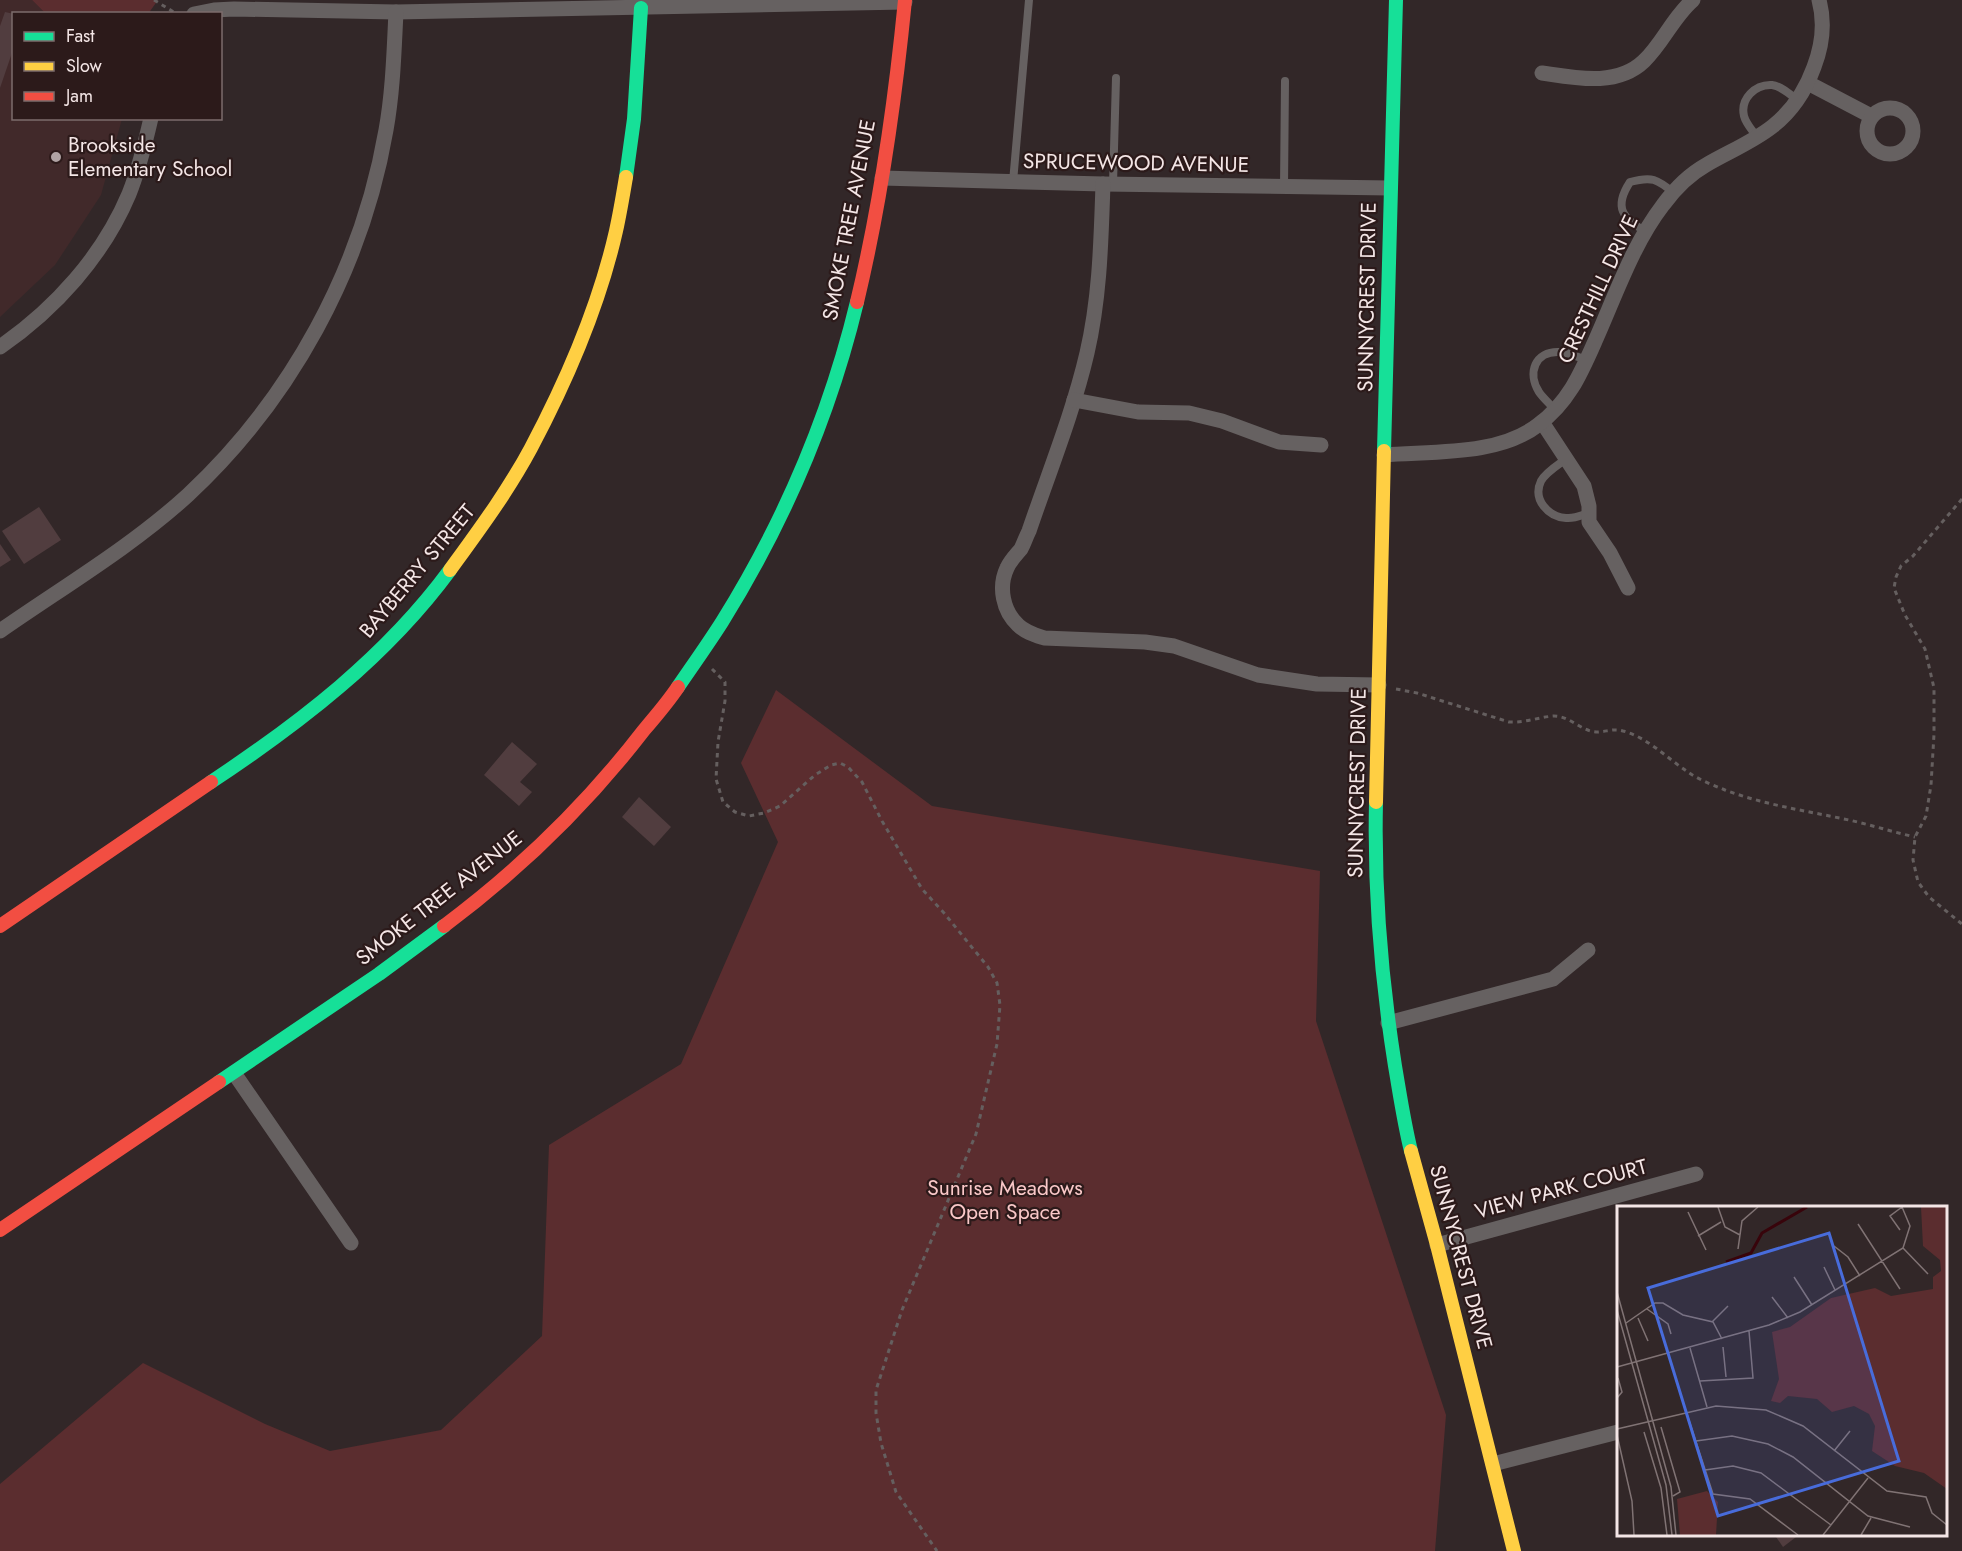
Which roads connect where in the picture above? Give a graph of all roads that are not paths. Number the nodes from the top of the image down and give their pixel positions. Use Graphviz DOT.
graph roads {
  1 [pos="1029,0"];
  2 [pos="1396,0"];
  3 [pos="1693,0"];
  4 [pos="1819,0"];
  5 [pos="905,1"];
  6 [pos="640,8"];
  7 [pos="204,12"];
  8 [pos="396,12"];
  9 [pos="1542,73"];
  10 [pos="1116,78"];
  11 [pos="1286,81"];
  12 [pos="1808,83"];
  13 [pos="1797,100"];
  14 [pos="1871,116"];
  15 [pos="151,120"];
  16 [pos="1757,137"];
  17 [pos="882,178"];
  18 [pos="1013,182"];
  19 [pos="1108,184"];
  20 [pos="1284,187"];
  21 [pos="1390,188"];
  22 [pos="1674,193"];
  23 [pos="1646,232"];
  24 [pos="0,347"];
  25 [pos="1586,360"];
  26 [pos="1074,400"];
  27 [pos="1555,410"];
  28 [pos="1542,422"];
  29 [pos="1321,445"];
  30 [pos="1384,454"];
  31 [pos="1566,459"];
  32 [pos="1589,513"];
  33 [pos="1628,588"];
  34 [pos="0,631"];
  35 [pos="1379,685"];
  36 [pos="0,926"];
  37 [pos="1588,950"];
  38 [pos="1388,1023"];
  39 [pos="234,1073"];
  40 [pos="1696,1174"];
  41 [pos="0,1230"];
  42 [pos="351,1243"];
  43 [pos="1437,1245"];
  44 [pos="1617,1432"];
  45 [pos="1493,1464"];
  46 [pos="1514,1551"];
  1 -- 18 [label="lane"];
  2 -- 21 [label="street, SUNNYCREST DRIVE"];
  3 -- 9 [label="street"];
  4 -- 12 [label="street, CRESTHILL DRIVE"];
  5 -- 6 [label="street"];
  5 -- 17 [label="street, SMOKE TREE AVENUE"];
  6 -- 8 [label="street"];
  6 -- 36 [label="street, BAYBERRY STREET"];
  7 -- 8 [label="street"];
  8 -- 34 [label="street"];
  10 -- 19 [label="lane"];
  11 -- 20 [label="lane"];
  12 -- 13 [label="street, CRESTHILL DRIVE"];
  12 -- 14 [label="street"];
  13 -- 16 [label="street, CRESTHILL DRIVE"];
  13 -- 16 [label="lane"];
  15 -- 24 [label="street"];
  16 -- 22 [label="street, CRESTHILL DRIVE"];
  17 -- 18 [label="street, SPRUCEWOOD AVENUE"];
  17 -- 39 [label="street, SMOKE TREE AVENUE"];
  18 -- 19 [label="street, SPRUCEWOOD AVENUE"];
  19 -- 20 [label="street, SPRUCEWOOD AVENUE"];
  19 -- 26 [label="street"];
  20 -- 21 [label="street, SPRUCEWOOD AVENUE"];
  21 -- 30 [label="street, SUNNYCREST DRIVE"];
  22 -- 23 [label="street, CRESTHILL DRIVE"];
  22 -- 23 [label="lane"];
  23 -- 25 [label="street, CRESTHILL DRIVE"];
  25 -- 27 [label="street, CRESTHILL DRIVE"];
  25 -- 27 [label="lane"];
  26 -- 29 [label="street"];
  26 -- 35 [label="street"];
  27 -- 28 [label="street, CRESTHILL DRIVE"];
  28 -- 30 [label="street, CRESTHILL DRIVE"];
  28 -- 31 [label="street"];
  30 -- 35 [label="street, SUNNYCREST DRIVE"];
  31 -- 32 [label="street"];
  31 -- 32 [label="lane"];
  32 -- 33 [label="street"];
  35 -- 38 [label="street, SUNNYCREST DRIVE"];
  37 -- 38 [label="street"];
  38 -- 43 [label="street, SUNNYCREST DRIVE"];
  39 -- 41 [label="street, SMOKE TREE AVENUE"];
  39 -- 42 [label="street"];
  40 -- 43 [label="street, VIEW PARK COURT"];
  43 -- 45 [label="street, SUNNYCREST DRIVE"];
  44 -- 45 [label="street"];
  45 -- 46 [label="street, SUNNYCREST DRIVE"];
}
